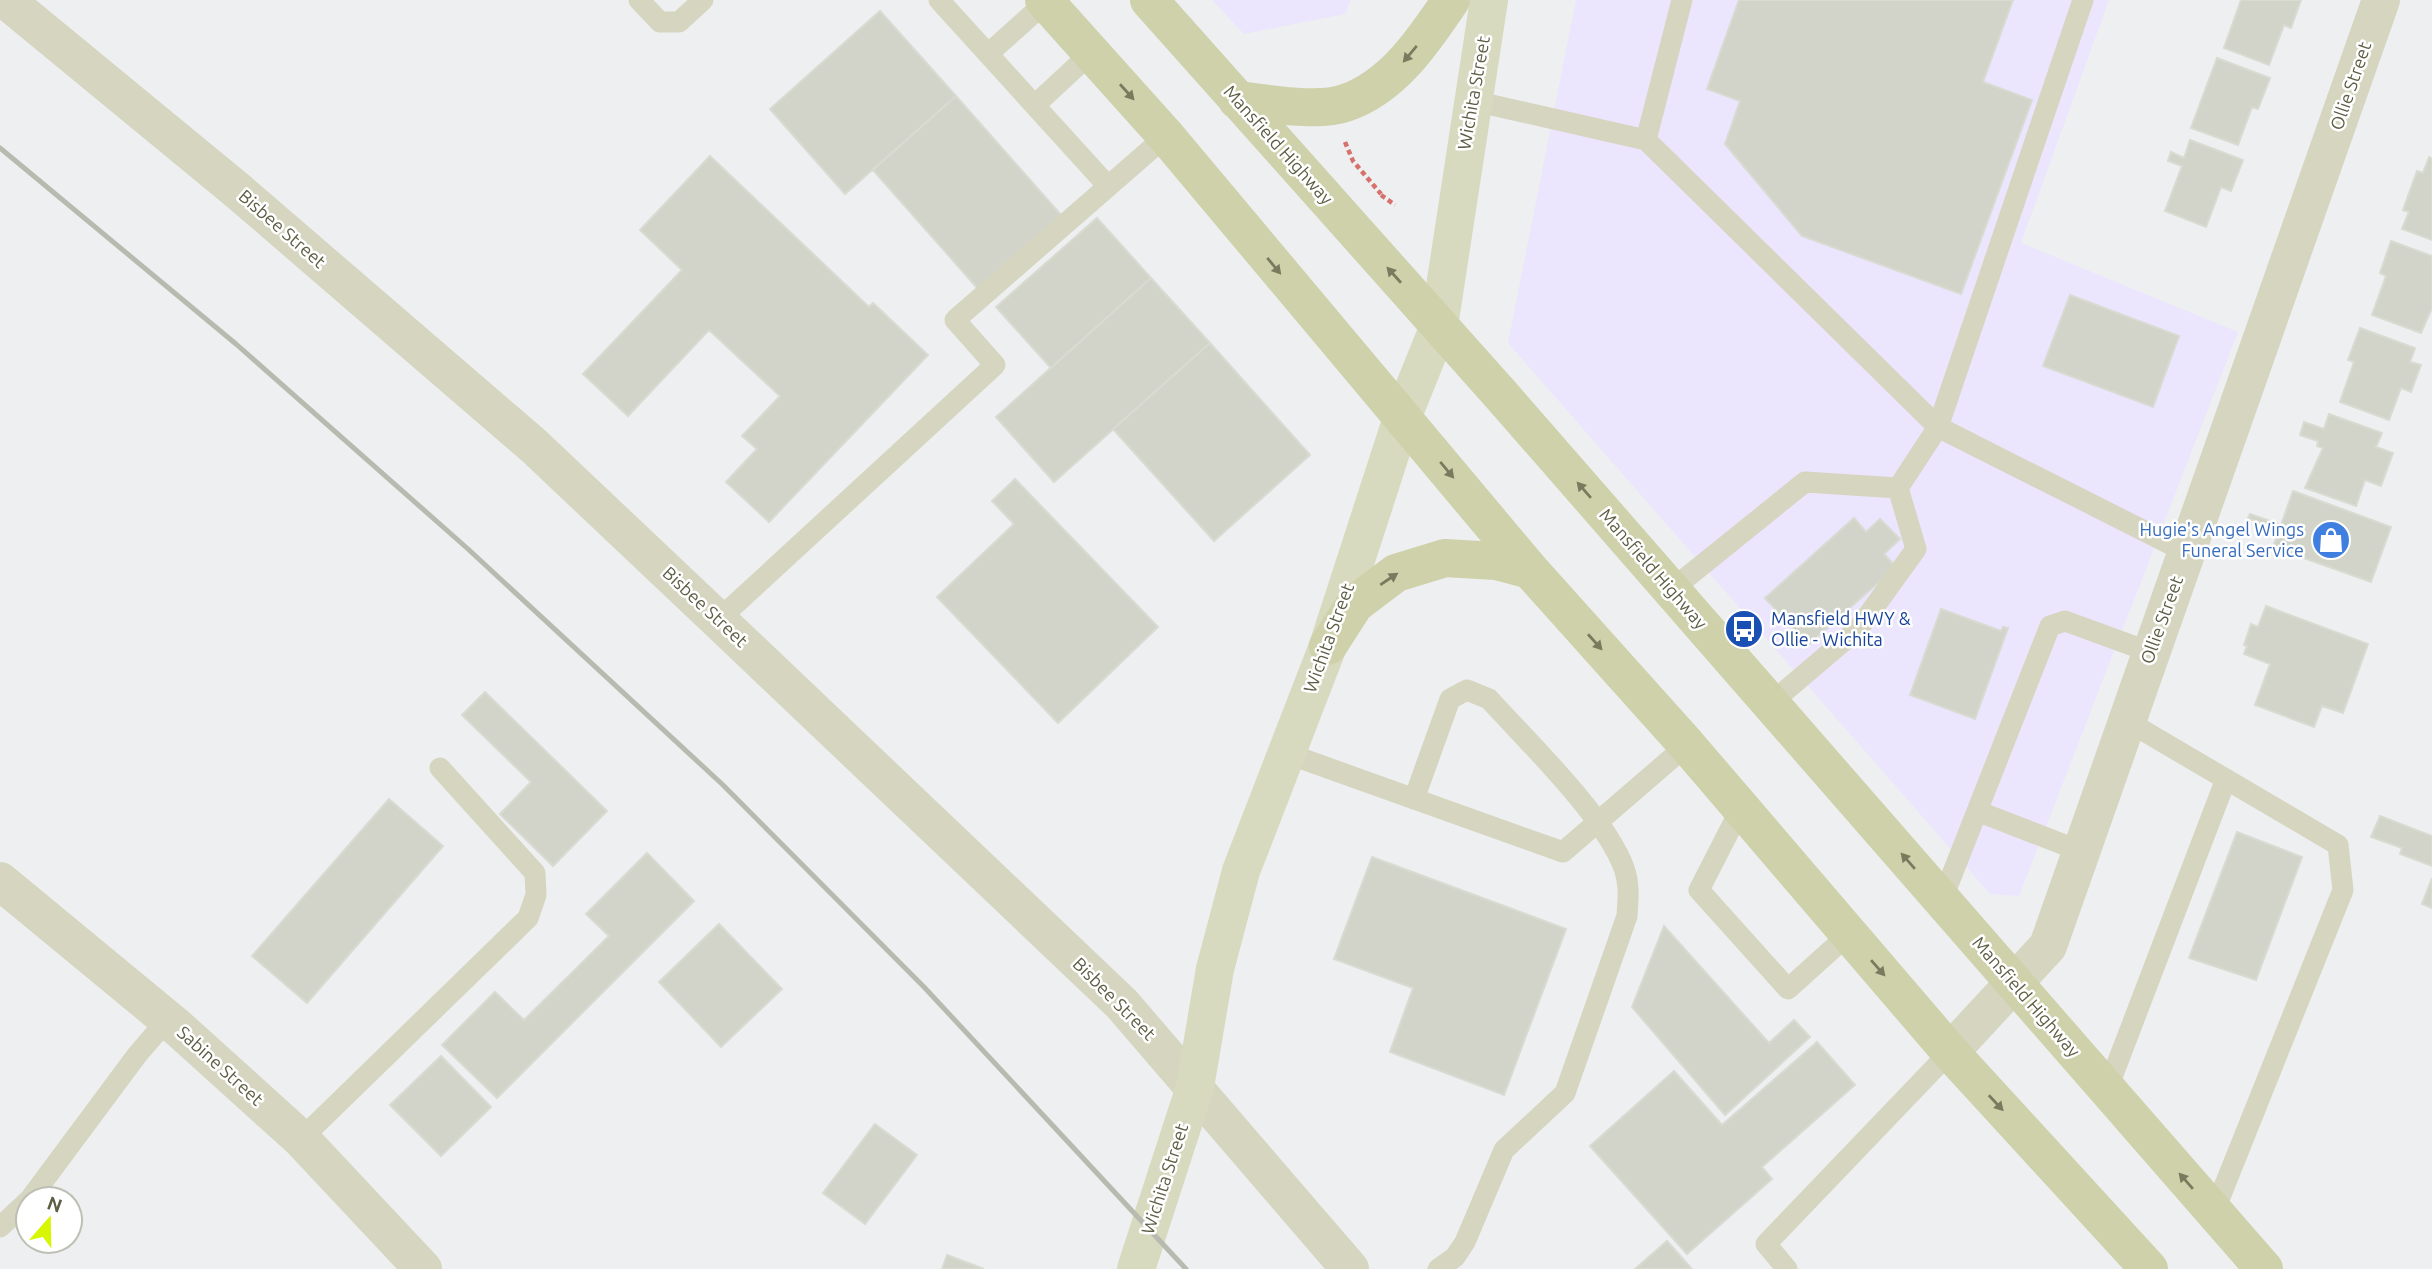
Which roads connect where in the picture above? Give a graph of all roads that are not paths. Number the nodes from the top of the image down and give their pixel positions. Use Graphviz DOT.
graph roads {
  1 [pos="6,0"];
  2 [pos="639,0"];
  3 [pos="703,0"];
  4 [pos="939,0"];
  5 [pos="1149,0"];
  6 [pos="1451,0"];
  7 [pos="1489,0"];
  8 [pos="1682,0"];
  9 [pos="2083,0"];
  10 [pos="2381,0"];
  11 [pos="1045,1"];
  12 [pos="1091,52"];
  13 [pos="988,54"];
  14 [pos="1237,100"];
  15 [pos="1474,100"];
  16 [pos="1035,105"];
  17 [pos="1166,136"];
  18 [pos="1646,140"];
  19 [pos="1107,185"];
  20 [pos="1439,326"];
  21 [pos="1402,418"];
  22 [pos="1938,427"];
  23 [pos="1898,488"];
  24 [pos="2186,552"];
  25 [pos="1531,570"];
  26 [pos="1671,590"];
  27 [pos="718,620"];
  28 [pos="1328,646"];
  29 [pos="2150,652"];
  30 [pos="1771,703"];
  31 [pos="2127,720"];
  32 [pos="1687,745"];
  33 [pos="1286,753"];
  34 [pos="440,768"];
  35 [pos="2226,779"];
  36 [pos="1414,799"];
  37 [pos="1741,808"];
  38 [pos="1978,811"];
  39 [pos="1599,824"];
  40 [pos="2080,851"];
  41 [pos="0,881"];
  42 [pos="1942,900"];
  43 [pos="1849,934"];
  44 [pos="2016,985"];
  45 [pos="168,1020"];
  46 [pos="1950,1052"];
  47 [pos="1195,1087"];
  48 [pos="2107,1090"];
  49 [pos="301,1139"];
  50 [pos="40,1185"];
  51 [pos="2214,1212"];
  52 [pos="14,1214"];
  53 [pos="0,1227"];
  54 [pos="423,1269"];
  55 [pos="1136,1269"];
  56 [pos="1350,1269"];
  57 [pos="1438,1269"];
  58 [pos="1787,1269"];
  59 [pos="2149,1269"];
  60 [pos="2264,1269"];
  1 -- 27 [label="street, Bisbee Street"];
  2 -- 3 [label="lane"];
  4 -- 13 [label="lane"];
  5 -- 14 [label="main road, Mansfield Highway"];
  6 -- 14 [label="main road, one-way"];
  7 -- 15 [label="main road, Wichita Street"];
  8 -- 18 [label="lane"];
  9 -- 22 [label="lane"];
  10 -- 24 [label="street, Ollie Street"];
  11 -- 12 [label="main road"];
  11 -- 13 [label="lane"];
  12 -- 16 [label="lane"];
  12 -- 17 [label="main road, one-way"];
  13 -- 16 [label="lane"];
  20 -- 14 [label="main road, Mansfield Highway, one-way"];
  15 -- 18 [label="lane"];
  15 -- 20 [label="main road, Wichita Street"];
  16 -- 19 [label="lane"];
  17 -- 19 [label="lane"];
  17 -- 21 [label="main road, one-way"];
  18 -- 22 [label="lane"];
  19 -- 27 [label="lane"];
  20 -- 21 [label="main road, Wichita Street"];
  26 -- 20 [label="main road, Mansfield Highway, one-way"];
  21 -- 25 [label="main road, one-way"];
  21 -- 28 [label="main road, Wichita Street"];
  22 -- 23 [label="lane"];
  22 -- 24 [label="lane"];
  23 -- 26 [label="lane"];
  23 -- 30 [label="lane"];
  24 -- 29 [label="street, Ollie Street"];
  28 -- 25 [label="main road, one-way"];
  25 -- 32 [label="main road, one-way"];
  26 -- 30 [label="main road, Mansfield Highway"];
  27 -- 47 [label="street, Bisbee Street"];
  28 -- 33 [label="main road, Wichita Street"];
  29 -- 31 [label="street, Ollie Street"];
  29 -- 38 [label="lane"];
  42 -- 30 [label="main road, Mansfield Highway, one-way"];
  31 -- 35 [label="lane"];
  31 -- 40 [label="street, Ollie Street"];
  32 -- 37 [label="main road"];
  32 -- 39 [label="lane"];
  33 -- 36 [label="lane"];
  33 -- 47 [label="main road, Wichita Street"];
  34 -- 49 [label="lane"];
  35 -- 48 [label="lane"];
  35 -- 51 [label="lane"];
  36 -- 39 [label="lane"];
  36 -- 39 [label="lane"];
  37 -- 43 [label="main road"];
  37 -- 43 [label="lane"];
  38 -- 40 [label="lane"];
  38 -- 42 [label="lane"];
  39 -- 57 [label="lane"];
  40 -- 44 [label="street, Ollie Street"];
  41 -- 45 [label="street, Sabine Street"];
  42 -- 44 [label="main road, Mansfield Highway"];
  43 -- 46 [label="main road, one-way"];
  44 -- 46 [label="street, Ollie Street"];
  44 -- 48 [label="main road, Mansfield Highway"];
  45 -- 49 [label="street, Sabine Street"];
  45 -- 50 [label="lane"];
  46 -- 58 [label="lane"];
  46 -- 59 [label="main road, one-way"];
  47 -- 55 [label="main road, Wichita Street"];
  47 -- 56 [label="street, Bisbee Street"];
  51 -- 48 [label="main road, Mansfield Highway, one-way"];
  49 -- 54 [label="street, Sabine Street"];
  51 -- 60 [label="main road, Mansfield Highway"];
  52 -- 53 [label="lane"];
}
